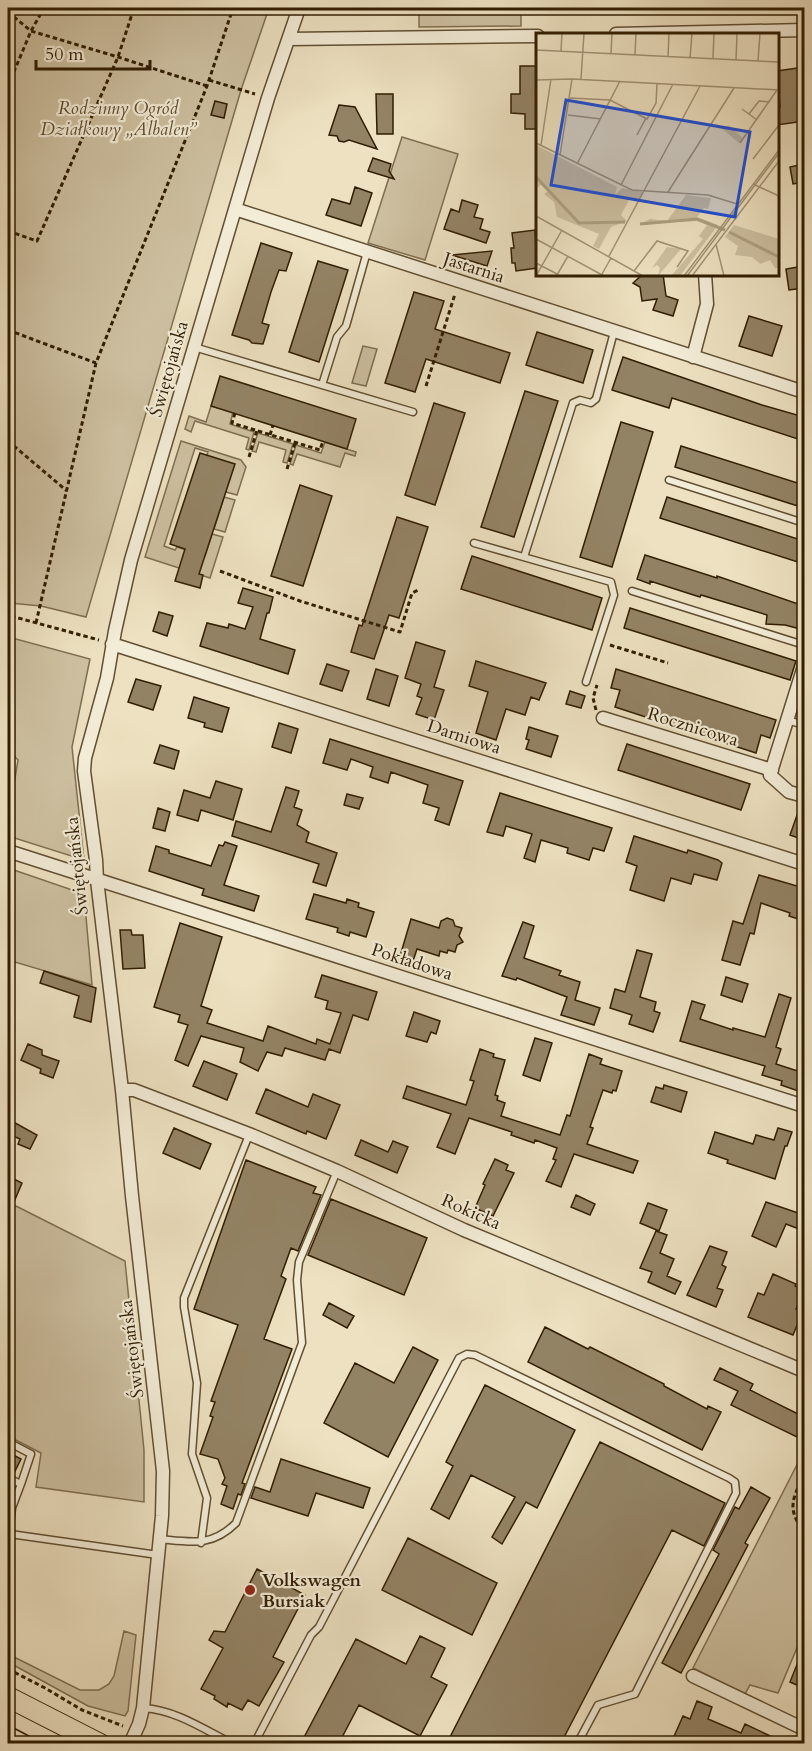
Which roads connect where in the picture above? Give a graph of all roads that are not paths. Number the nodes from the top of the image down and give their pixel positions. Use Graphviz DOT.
graph roads {
  1 [pos="299,8"];
  2 [pos="804,30"];
  3 [pos="705,33"];
  4 [pos="536,36"];
  5 [pos="289,39"];
  6 [pos="235,209"];
  7 [pos="368,252"];
  8 [pos="705,276"];
  9 [pos="614,332"];
  10 [pos="194,347"];
  11 [pos="693,357"];
  12 [pos="322,385"];
  13 [pos="804,392"];
  14 [pos="413,412"];
  15 [pos="669,480"];
  16 [pos="804,523"];
  17 [pos="474,543"];
  18 [pos="524,557"];
  19 [pos="632,591"];
  20 [pos="112,644"];
  21 [pos="804,645"];
  22 [pos="804,666"];
  23 [pos="586,682"];
  24 [pos="603,718"];
  25 [pos="788,720"];
  26 [pos="804,725"];
  27 [pos="771,772"];
  28 [pos="804,796"];
  29 [pos="8,851"];
  30 [pos="804,864"];
  31 [pos="97,880"];
  32 [pos="122,1090"];
  33 [pos="804,1106"];
  34 [pos="249,1134"];
  35 [pos="337,1171"];
  36 [pos="804,1371"];
  37 [pos="8,1442"];
  38 [pos="8,1478"];
  39 [pos="21,1485"];
  40 [pos="10,1506"];
  41 [pos="10,1534"];
  42 [pos="160,1539"];
  43 [pos="8,1542"];
  44 [pos="201,1543"];
  45 [pos="159,1555"];
  46 [pos="693,1676"];
  47 [pos="8,1696"];
  48 [pos="143,1708"];
  49 [pos="804,1729"];
  50 [pos="100,1743"];
  51 [pos="130,1743"];
  52 [pos="233,1743"];
  53 [pos="254,1743"];
  54 [pos="577,1743"];
  1 -- 5 [label="street, Świętojańska"];
  2 -- 3 [label="street"];
  4 -- 5 [label="street"];
  5 -- 6 [label="street, Świętojańska"];
  6 -- 7 [label="street, Jastarnia"];
  6 -- 10 [label="street, Świętojańska"];
  7 -- 9 [label="street, Jastarnia"];
  7 -- 12 [label="lane"];
  8 -- 11 [label="street"];
  9 -- 11 [label="street, Jastarnia"];
  9 -- 18 [label="lane"];
  10 -- 12 [label="lane"];
  10 -- 20 [label="street, Świętojańska"];
  11 -- 13 [label="street, Jastarnia"];
  12 -- 14 [label="lane"];
  15 -- 16 [label="lane"];
  17 -- 18 [label="lane"];
  18 -- 23 [label="lane"];
  19 -- 21 [label="lane"];
  20 -- 30 [label="street, Darniowa"];
  20 -- 31 [label="street, Świętojańska"];
  22 -- 25 [label="street"];
  24 -- 27 [label="street, Rocznicowa"];
  25 -- 26 [label="lane"];
  25 -- 27 [label="street"];
  27 -- 28 [label="street"];
  29 -- 31 [label="street, Pokładowa"];
  31 -- 32 [label="street, Świętojańska"];
  31 -- 33 [label="street, Pokładowa"];
  32 -- 34 [label="street, Rokicka"];
  32 -- 42 [label="street, Świętojańska"];
  34 -- 35 [label="street, Rokicka"];
  34 -- 44 [label="lane"];
  35 -- 36 [label="street, Rokicka"];
  35 -- 44 [label="lane"];
  37 -- 39 [label="lane"];
  38 -- 39 [label="lane"];
  39 -- 40 [label="lane"];
  40 -- 41 [label="lane"];
  41 -- 43 [label="lane"];
  41 -- 45 [label="lane"];
  42 -- 44 [label="lane"];
  42 -- 45 [label="street, Świętojańska"];
  45 -- 48 [label="street, Świętojańska"];
  46 -- 49 [label="street"];
  47 -- 50 [label="main road"];
  48 -- 51 [label="street, Świętojańska"];
  48 -- 52 [label="lane"];
  53 -- 54 [label="lane"];
}
